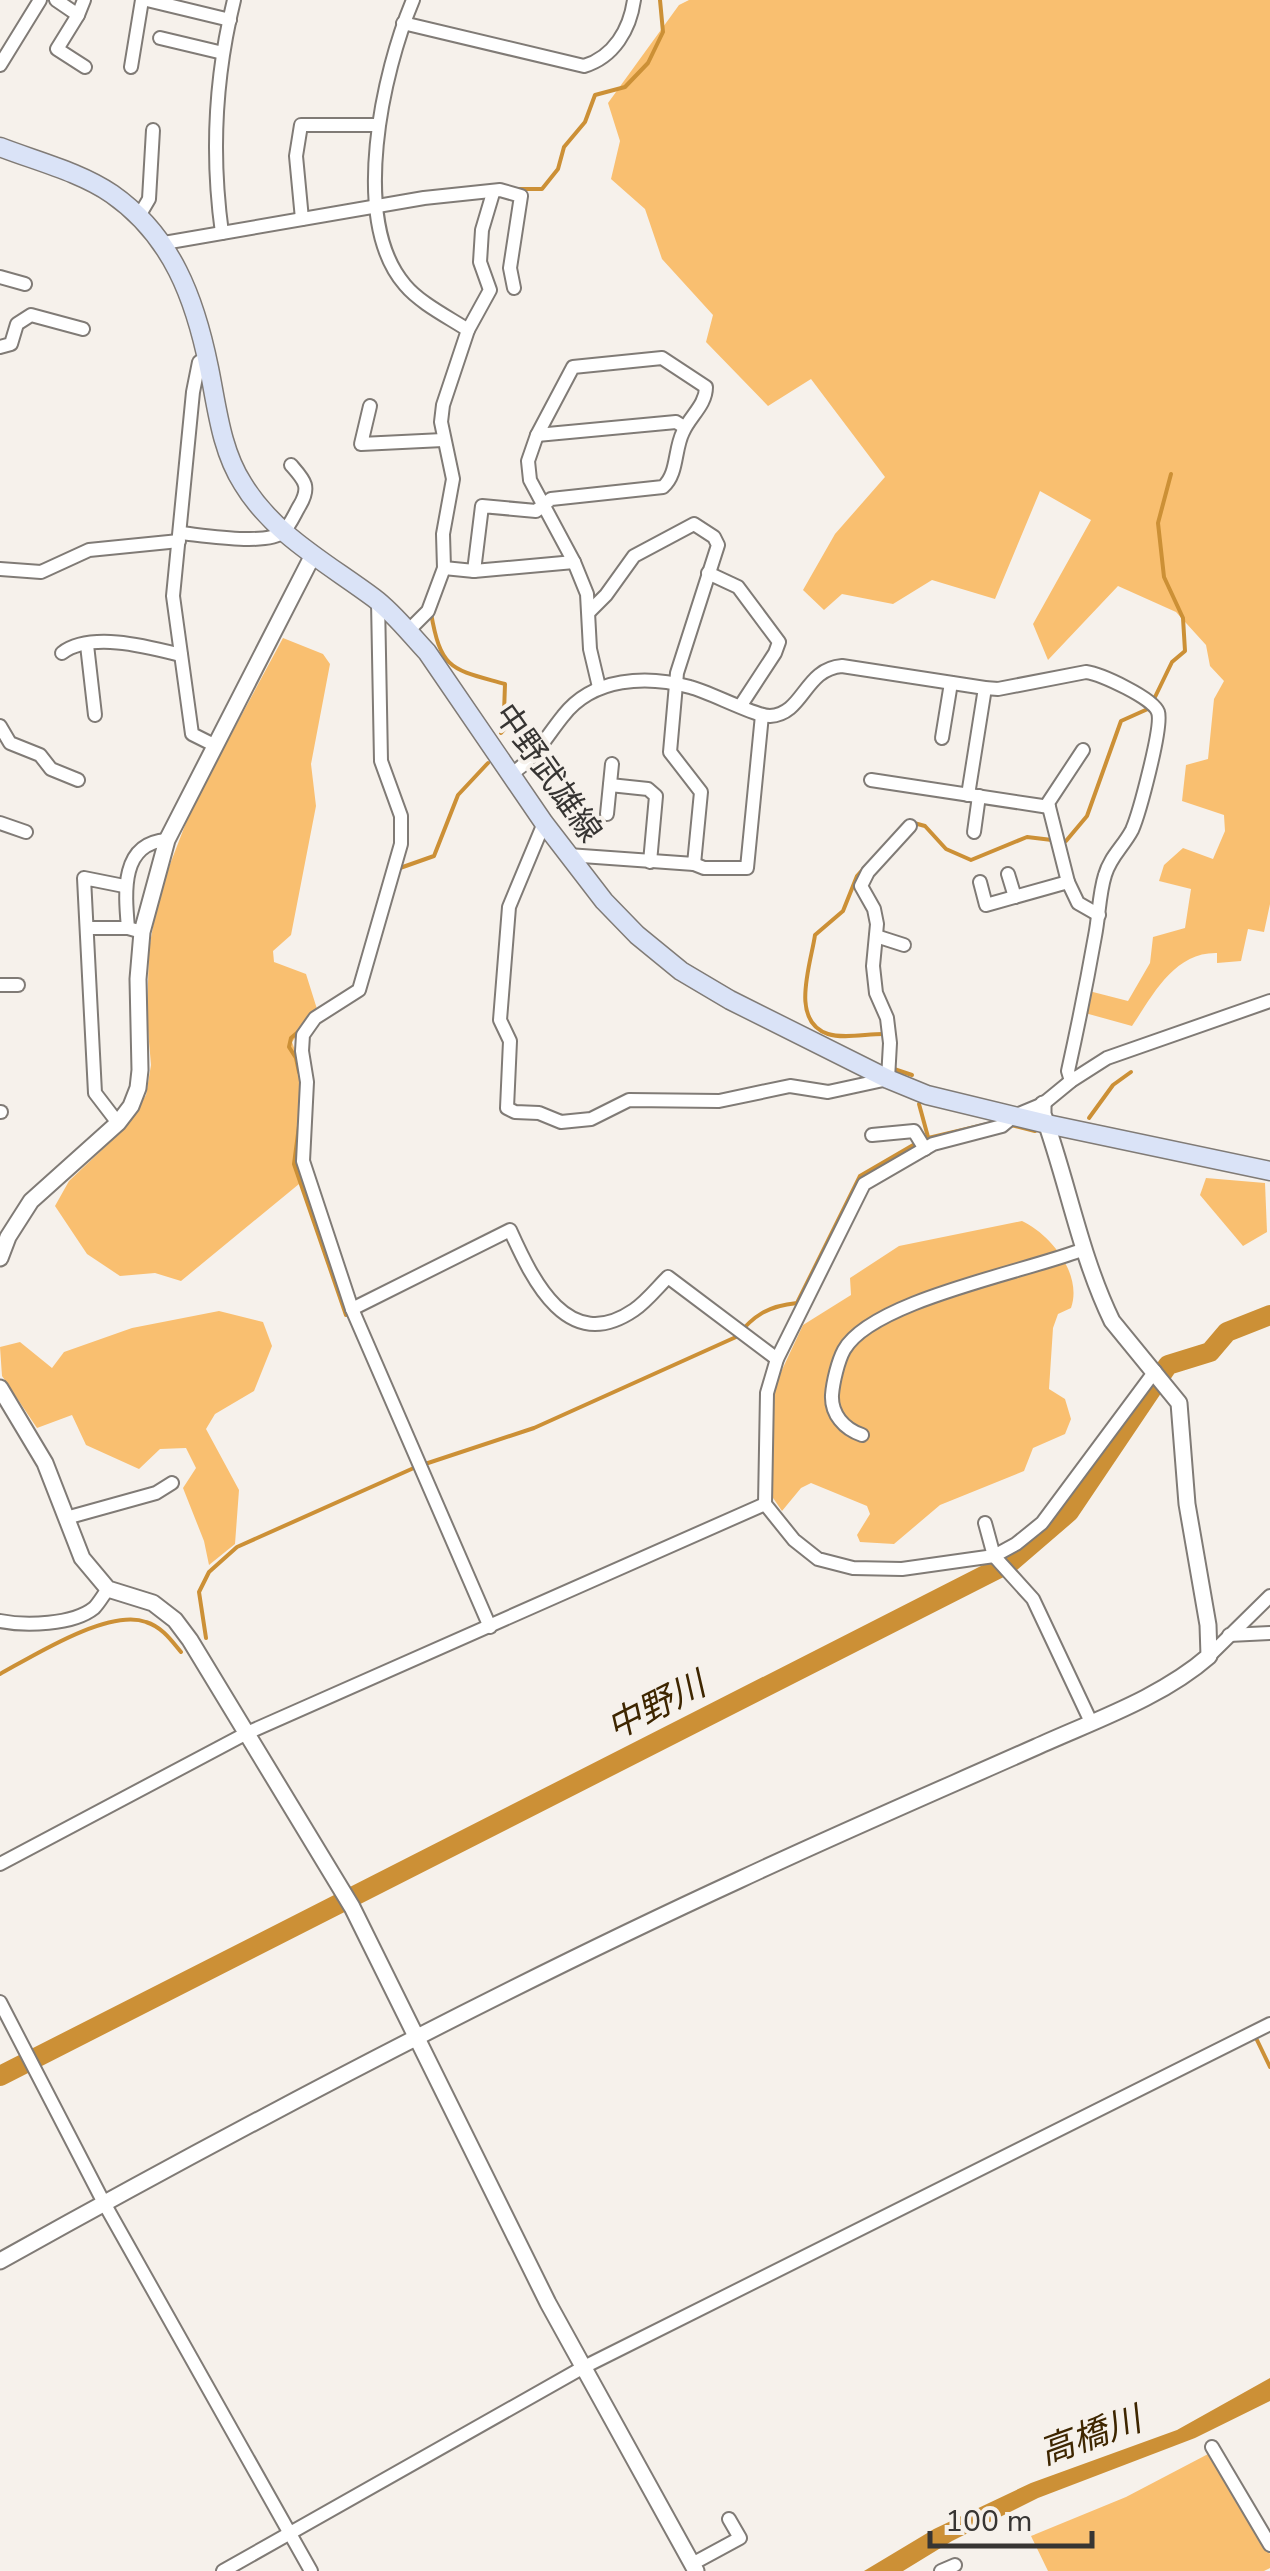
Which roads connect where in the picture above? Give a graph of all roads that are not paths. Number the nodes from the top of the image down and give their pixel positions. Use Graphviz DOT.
graph roads {
  1 [pos="40,0"];
  2 [pos="56,0"];
  3 [pos="84,0"];
  4 [pos="144,0"];
  5 [pos="234,0"];
  6 [pos="412,0"];
  7 [pos="634,0"];
  8 [pos="78,15"];
  9 [pos="230,20"];
  10 [pos="403,23"];
  11 [pos="160,38"];
  12 [pos="222,52"];
  13 [pos="1,60"];
  14 [pos="131,66"];
  15 [pos="86,67"];
  16 [pos="378,125"];
  17 [pos="153,130"];
  18 [pos="0,147"];
  19 [pos="494,193"];
  20 [pos="376,206"];
  21 [pos="139,216"];
  22 [pos="302,219"];
  23 [pos="222,233"];
  24 [pos="164,243"];
  25 [pos="0,277"];
  26 [pos="25,284"];
  27 [pos="514,288"];
  28 [pos="83,328"];
  29 [pos="468,330"];
  30 [pos="0,347"];
  31 [pos="207,356"];
  32 [pos="370,406"];
  33 [pos="684,427"];
  34 [pos="537,435"];
  35 [pos="443,440"];
  36 [pos="291,465"];
  37 [pos="544,504"];
  38 [pos="283,532"];
  39 [pos="180,537"];
  40 [pos="312,554"];
  41 [pos="574,562"];
  42 [pos="444,568"];
  43 [pos="0,569"];
  44 [pos="474,571"];
  45 [pos="708,573"];
  46 [pos="378,601"];
  47 [pos="589,612"];
  48 [pos="408,631"];
  49 [pos="87,644"];
  50 [pos="62,653"];
  51 [pos="181,656"];
  52 [pos="676,683"];
  53 [pos="950,683"];
  54 [pos="599,687"];
  55 [pos="985,688"];
  56 [pos="741,705"];
  57 [pos="95,715"];
  58 [pos="762,715"];
  59 [pos="0,726"];
  60 [pos="942,738"];
  61 [pos="214,745"];
  62 [pos="1083,750"];
  63 [pos="612,764"];
  64 [pos="513,774"];
  65 [pos="78,780"];
  66 [pos="871,780"];
  67 [pos="610,785"];
  68 [pos="973,796"];
  69 [pos="1048,807"];
  70 [pos="606,814"];
  71 [pos="0,823"];
  72 [pos="544,823"];
  73 [pos="910,826"];
  74 [pos="26,832"];
  75 [pos="974,832"];
  76 [pos="168,840"];
  77 [pos="568,856"];
  78 [pos="650,862"];
  79 [pos="694,864"];
  80 [pos="1008,874"];
  81 [pos="980,882"];
  82 [pos="1068,882"];
  83 [pos="124,886"];
  84 [pos="1015,897"];
  85 [pos="1099,915"];
  86 [pos="88,928"];
  87 [pos="135,930"];
  88 [pos="876,936"];
  89 [pos="904,945"];
  90 [pos="0,985"];
  91 [pos="18,986"];
  92 [pos="1270,1001"];
  93 [pos="888,1078"];
  94 [pos="1070,1080"];
  95 [pos="1043,1104"];
  96 [pos="1008,1121"];
  97 [pos="118,1123"];
  98 [pos="1047,1124"];
  99 [pos="872,1135"];
  100 [pos="922,1143"];
  101 [pos="1270,1171"];
  102 [pos="1084,1249"];
  103 [pos="0,1258"];
  104 [pos="352,1309"];
  105 [pos="778,1359"];
  106 [pos="1160,1377"];
  107 [pos="0,1388"];
  108 [pos="862,1435"];
  109 [pos="172,1483"];
  110 [pos="766,1504"];
  111 [pos="66,1518"];
  112 [pos="985,1522"];
  113 [pos="994,1556"];
  114 [pos="108,1589"];
  115 [pos="1270,1596"];
  116 [pos="0,1621"];
  117 [pos="490,1627"];
  118 [pos="1270,1633"];
  119 [pos="1230,1636"];
  120 [pos="1209,1656"];
  121 [pos="1091,1722"];
  122 [pos="248,1733"];
  123 [pos="0,1864"];
  124 [pos="0,2002"];
  125 [pos="1270,2024"];
  126 [pos="418,2036"];
  127 [pos="104,2203"];
  128 [pos="0,2261"];
  129 [pos="582,2368"];
  130 [pos="1212,2447"];
  131 [pos="730,2519"];
  132 [pos="291,2533"];
  133 [pos="1270,2545"];
  134 [pos="955,2565"];
  135 [pos="694,2568"];
  136 [pos="223,2571"];
  137 [pos="312,2571"];
  138 [pos="941,2571"];
  1 -- 13 [label="street"];
  2 -- 8 [label="street"];
  3 -- 8 [label="street"];
  4 -- 9 [label="street"];
  4 -- 14 [label="street"];
  5 -- 9 [label="street"];
  6 -- 10 [label="street"];
  7 -- 10 [label="street"];
  8 -- 15 [label="street"];
  9 -- 12 [label="street"];
  10 -- 16 [label="street"];
  11 -- 12 [label="street"];
  12 -- 23 [label="street"];
  16 -- 20 [label="street"];
  16 -- 22 [label="street"];
  17 -- 21 [label="street"];
  18 -- 21 [label="main road, 中野武雄線"];
  19 -- 20 [label="street"];
  19 -- 27 [label="street"];
  19 -- 29 [label="street"];
  20 -- 22 [label="street"];
  20 -- 29 [label="street"];
  21 -- 24 [label="main road, 中野武雄線"];
  22 -- 23 [label="street"];
  23 -- 24 [label="street"];
  24 -- 31 [label="main road, 中野武雄線"];
  25 -- 26 [label="street"];
  28 -- 30 [label="street"];
  29 -- 35 [label="street"];
  31 -- 38 [label="main road, 中野武雄線"];
  31 -- 39 [label="street"];
  32 -- 35 [label="street"];
  33 -- 34 [label="street"];
  33 -- 34 [label="street"];
  33 -- 37 [label="street"];
  34 -- 37 [label="street"];
  35 -- 42 [label="street"];
  36 -- 38 [label="street"];
  37 -- 41 [label="street"];
  37 -- 44 [label="street"];
  38 -- 39 [label="street"];
  38 -- 40 [label="main road, 中野武雄線"];
  39 -- 43 [label="street"];
  39 -- 51 [label="street"];
  40 -- 46 [label="main road, 中野武雄線"];
  40 -- 61 [label="street"];
  41 -- 44 [label="street"];
  41 -- 47 [label="street"];
  42 -- 44 [label="street"];
  42 -- 48 [label="street"];
  45 -- 47 [label="street"];
  45 -- 52 [label="street"];
  45 -- 56 [label="street"];
  46 -- 48 [label="main road, 中野武雄線"];
  46 -- 104 [label="street"];
  47 -- 54 [label="street"];
  48 -- 64 [label="main road, 中野武雄線"];
  49 -- 50 [label="street"];
  49 -- 51 [label="street"];
  49 -- 57 [label="street"];
  51 -- 61 [label="street"];
  52 -- 54 [label="street"];
  52 -- 56 [label="street"];
  52 -- 79 [label="street"];
  53 -- 55 [label="street"];
  53 -- 58 [label="street"];
  53 -- 60 [label="street"];
  54 -- 64 [label="street"];
  55 -- 68 [label="street"];
  55 -- 85 [label="street"];
  56 -- 58 [label="street"];
  58 -- 79 [label="street"];
  59 -- 65 [label="street"];
  61 -- 76 [label="street"];
  62 -- 69 [label="street"];
  63 -- 67 [label="street"];
  64 -- 72 [label="main road, 中野武雄線"];
  66 -- 68 [label="street"];
  67 -- 70 [label="street"];
  67 -- 78 [label="street"];
  68 -- 69 [label="street"];
  68 -- 75 [label="street"];
  69 -- 82 [label="street"];
  71 -- 74 [label="street"];
  72 -- 77 [label="main road, 中野武雄線"];
  72 -- 93 [label="street"];
  73 -- 88 [label="street"];
  76 -- 83 [label="street"];
  76 -- 87 [label="street"];
  77 -- 78 [label="street"];
  77 -- 93 [label="main road, 中野武雄線"];
  78 -- 79 [label="street"];
  80 -- 84 [label="street"];
  81 -- 84 [label="street"];
  82 -- 84 [label="street"];
  82 -- 85 [label="street"];
  83 -- 86 [label="street"];
  83 -- 87 [label="street"];
  85 -- 94 [label="street"];
  86 -- 87 [label="street"];
  86 -- 97 [label="street"];
  87 -- 97 [label="street"];
  88 -- 89 [label="street"];
  88 -- 93 [label="street"];
  90 -- 91 [label="street"];
  92 -- 94 [label="street"];
  93 -- 96 [label="main road, 中野武雄線"];
  94 -- 95 [label="street"];
  95 -- 96 [label="street"];
  95 -- 98 [label="street"];
  96 -- 98 [label="main road, 中野武雄線"];
  96 -- 100 [label="street"];
  97 -- 103 [label="street"];
  98 -- 101 [label="main road, 中野武雄線"];
  98 -- 102 [label="street"];
  99 -- 100 [label="street"];
  100 -- 105 [label="street"];
  102 -- 106 [label="street"];
  102 -- 108 [label="street"];
  104 -- 105 [label="street"];
  104 -- 117 [label="street"];
  105 -- 110 [label="street"];
  106 -- 113 [label="street"];
  106 -- 120 [label="street"];
  107 -- 111 [label="street"];
  109 -- 111 [label="street"];
  110 -- 113 [label="street"];
  110 -- 117 [label="street"];
  111 -- 114 [label="street"];
  112 -- 113 [label="street"];
  113 -- 121 [label="street"];
  114 -- 116 [label="street"];
  114 -- 122 [label="street"];
  115 -- 119 [label="street"];
  117 -- 122 [label="street"];
  118 -- 119 [label="street"];
  119 -- 120 [label="street"];
  120 -- 121 [label="street"];
  121 -- 126 [label="street"];
  122 -- 123 [label="street"];
  122 -- 126 [label="street"];
  124 -- 127 [label="street"];
  125 -- 129 [label="street"];
  126 -- 127 [label="street"];
  126 -- 129 [label="street"];
  127 -- 128 [label="street"];
  127 -- 132 [label="street"];
  129 -- 132 [label="street"];
  129 -- 135 [label="street"];
  130 -- 133 [label="street"];
  131 -- 135 [label="street"];
  132 -- 136 [label="street"];
  132 -- 137 [label="street"];
  134 -- 138 [label="street"];
}
